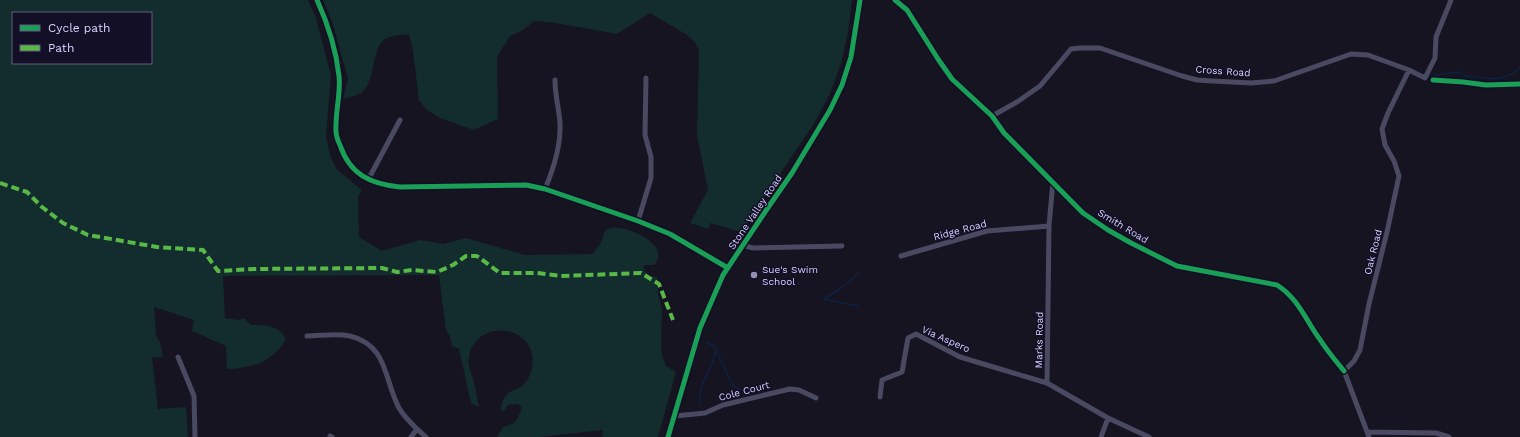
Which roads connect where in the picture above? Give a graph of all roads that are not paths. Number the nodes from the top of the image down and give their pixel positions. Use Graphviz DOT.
graph roads {
  1 [pos="317,0"];
  2 [pos="860,0"];
  3 [pos="895,0"];
  4 [pos="1451,0"];
  5 [pos="1409,70"];
  6 [pos="646,78"];
  7 [pos="555,80"];
  8 [pos="992,116"];
  9 [pos="400,120"];
  10 [pos="368,180"];
  11 [pos="1053,181"];
  12 [pos="545,189"];
  13 [pos="638,221"];
  14 [pos="1049,226"];
  15 [pos="742,245"];
  16 [pos="842,246"];
  17 [pos="900,256"];
  18 [pos="728,268"];
  19 [pos="307,336"];
  20 [pos="178,357"];
  21 [pos="1344,371"];
  22 [pos="1047,383"];
  23 [pos="880,397"];
  24 [pos="816,398"];
  25 [pos="675,416"];
  26 [pos="1108,418"];
  27 [pos="417,429"];
  28 [pos="1368,435"];
  29 [pos="194,437"];
  30 [pos="411,437"];
  31 [pos="426,437"];
  32 [pos="668,437"];
  33 [pos="1101,437"];
  34 [pos="1149,437"];
  35 [pos="1450,437"];
  1 -- 10 [label="street"];
  2 -- 15 [label="street, Stone Valley Road"];
  3 -- 8 [label="street, Smith Road"];
  4 -- 5 [label="street, Cross Road"];
  5 -- 8 [label="street, Cross Road"];
  5 -- 21 [label="street, Oak Road"];
  6 -- 13 [label="street"];
  7 -- 12 [label="street"];
  8 -- 11 [label="street, Smith Road"];
  9 -- 10 [label="street"];
  10 -- 12 [label="street"];
  11 -- 14 [label="street, Marks Road"];
  11 -- 21 [label="street, Smith Road"];
  12 -- 13 [label="street"];
  13 -- 18 [label="street"];
  14 -- 17 [label="street, Ridge Road"];
  14 -- 22 [label="street, Marks Road"];
  15 -- 16 [label="street"];
  15 -- 18 [label="street, Stone Valley Road"];
  18 -- 25 [label="street, Stone Valley Road"];
  19 -- 27 [label="street"];
  20 -- 29 [label="street"];
  21 -- 28 [label="street"];
  22 -- 23 [label="street, Via Aspero"];
  22 -- 26 [label="street, Marks Road"];
  24 -- 25 [label="street, Cole Court"];
  25 -- 32 [label="street, Stone Valley Road"];
  26 -- 33 [label="street"];
  26 -- 34 [label="street, Marks Road"];
  27 -- 30 [label="street"];
  27 -- 31 [label="street"];
  28 -- 35 [label="street"];
}
